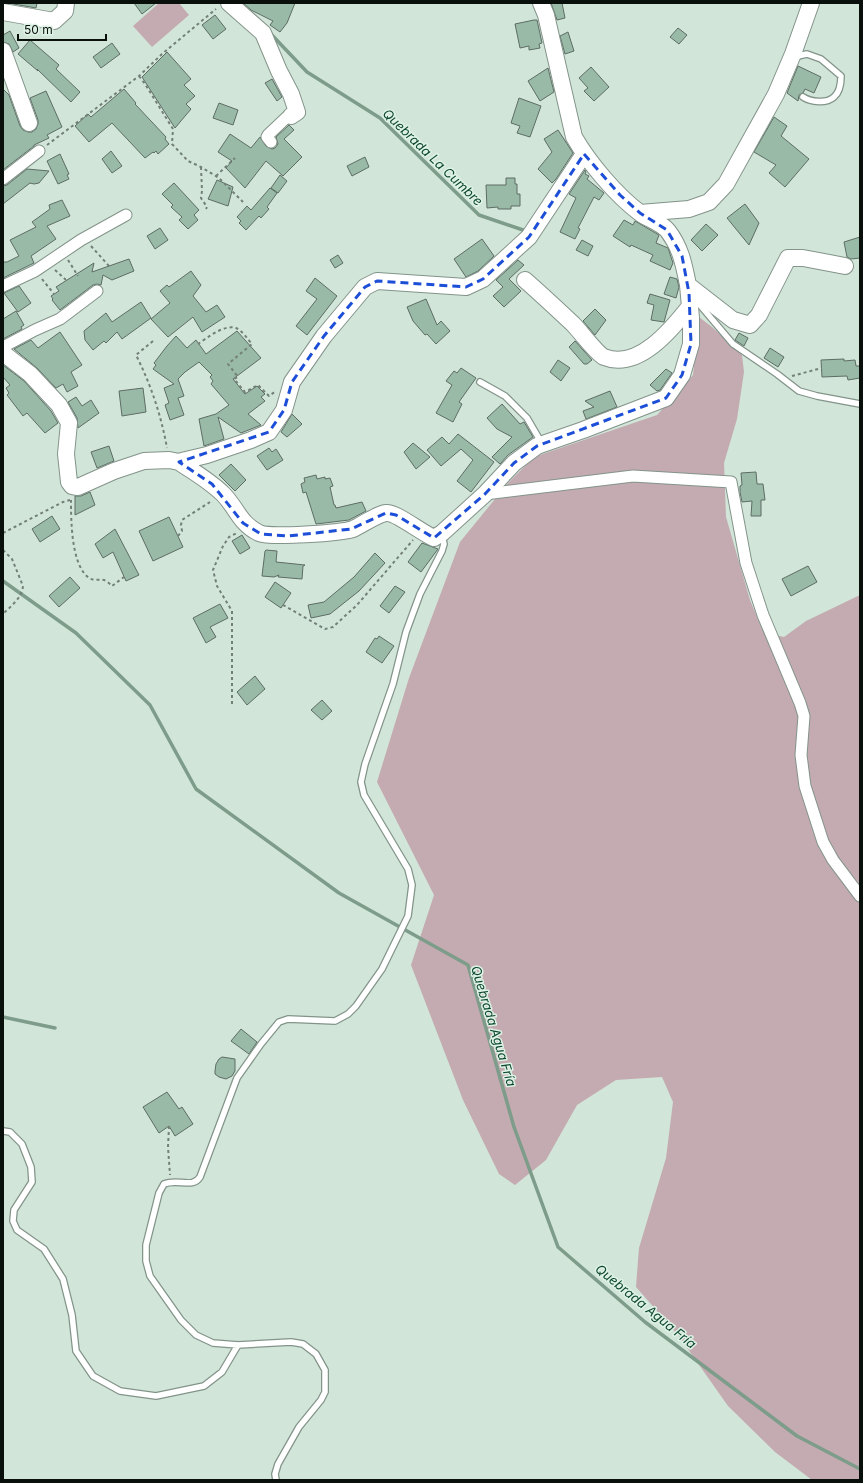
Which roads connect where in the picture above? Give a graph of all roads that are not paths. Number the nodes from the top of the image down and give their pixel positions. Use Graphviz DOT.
graph roads {
  1 [pos="66,3"];
  2 [pos="541,3"];
  3 [pos="811,3"];
  4 [pos="224,5"];
  5 [pos="3,12"];
  6 [pos="3,51"];
  7 [pos="791,58"];
  8 [pos="803,97"];
  9 [pos="291,116"];
  10 [pos="29,123"];
  11 [pos="271,142"];
  12 [pos="39,151"];
  13 [pos="584,154"];
  14 [pos="3,179"];
  15 [pos="640,213"];
  16 [pos="126,215"];
  17 [pos="845,266"];
  18 [pos="525,280"];
  19 [pos="3,286"];
  20 [pos="98,291"];
  21 [pos="689,294"];
  22 [pos="3,347"];
  23 [pos="3,353"];
  24 [pos="480,382"];
  25 [pos="860,404"];
  26 [pos="543,444"];
  27 [pos="174,461"];
  28 [pos="485,494"];
  29 [pos="442,533"];
  30 [pos="860,896"];
  31 [pos="3,1130"];
  32 [pos="238,1345"];
  33 [pos="276,1480"];
  1 -- 5 [label="street"];
  2 -- 13 [label="street"];
  3 -- 7 [label="street"];
  4 -- 9 [label="street"];
  6 -- 10 [label="street"];
  7 -- 8 [label="lane"];
  7 -- 15 [label="street"];
  9 -- 11 [label="street"];
  12 -- 14 [label="street"];
  13 -- 15 [label="street"];
  13 -- 27 [label="street"];
  15 -- 21 [label="street"];
  16 -- 19 [label="street"];
  17 -- 21 [label="street"];
  18 -- 21 [label="street"];
  20 -- 22 [label="street"];
  21 -- 25 [label="lane"];
  21 -- 26 [label="street"];
  23 -- 27 [label="street"];
  24 -- 26 [label="lane"];
  26 -- 28 [label="street"];
  27 -- 29 [label="street"];
  28 -- 29 [label="street"];
  28 -- 30 [label="street"];
  29 -- 32 [label="lane"];
  31 -- 32 [label="lane"];
  32 -- 33 [label="lane"];
}
